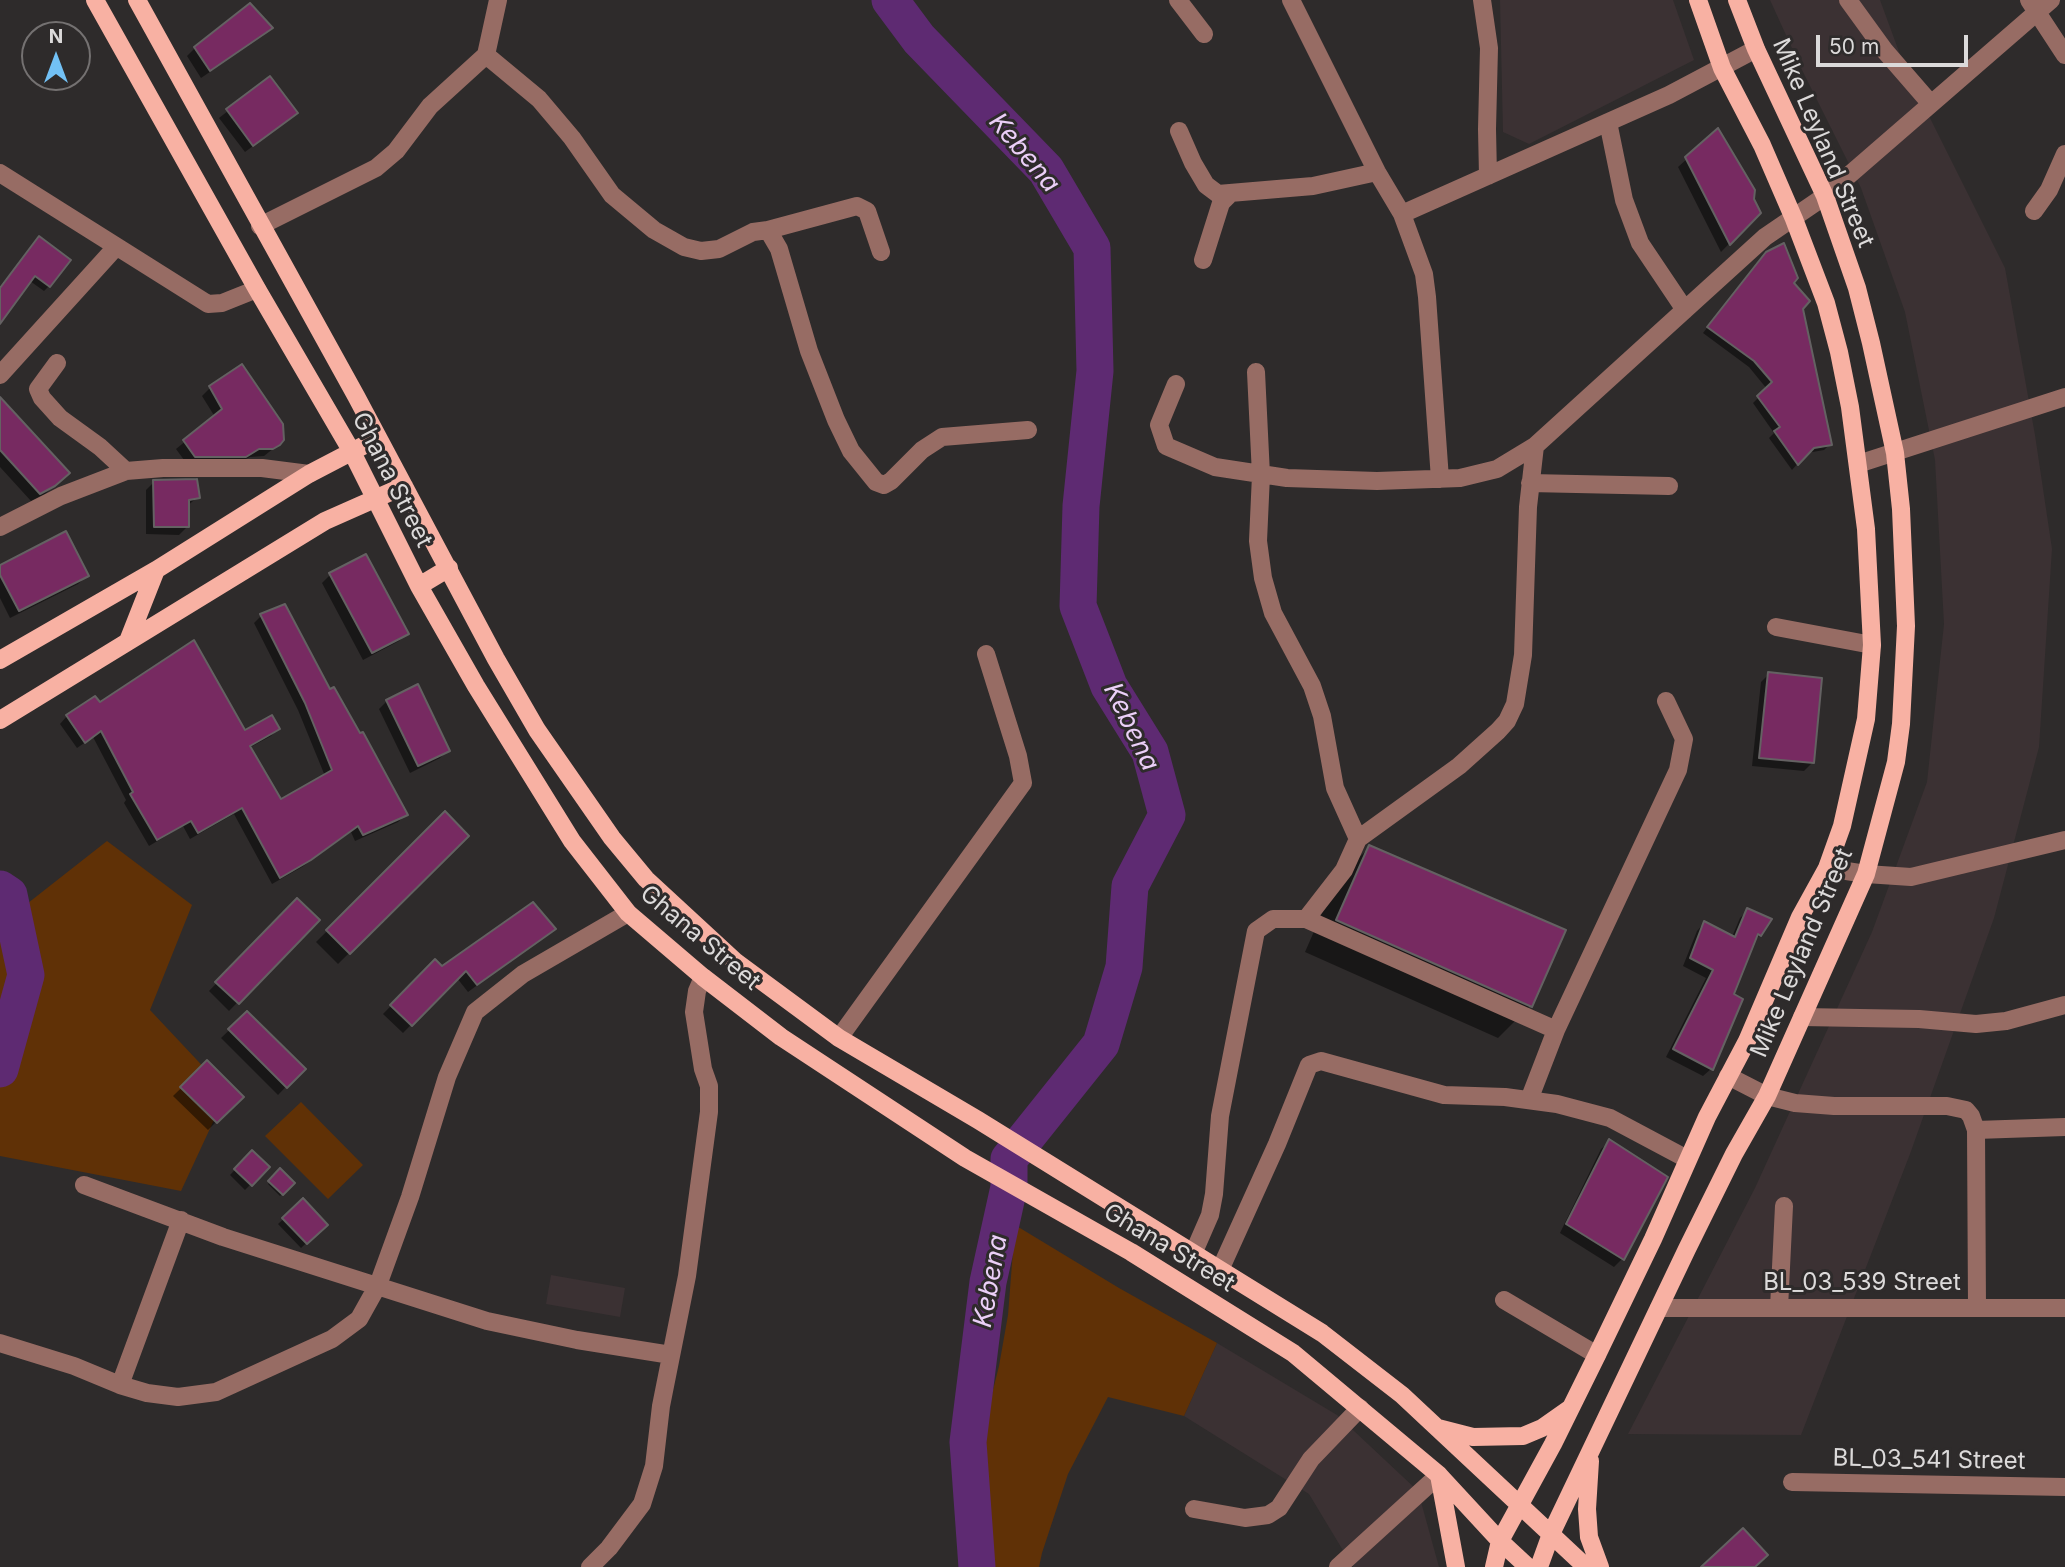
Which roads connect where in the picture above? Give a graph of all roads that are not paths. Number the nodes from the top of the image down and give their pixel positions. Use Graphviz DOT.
graph roads {
  1 [pos="95,0"];
  2 [pos="137,0"];
  3 [pos="498,0"];
  4 [pos="1178,0"];
  5 [pos="1291,0"];
  6 [pos="1482,0"];
  7 [pos="1698,0"];
  8 [pos="1737,0"];
  9 [pos="1848,0"];
  10 [pos="2051,0"];
  11 [pos="2032,6"];
  12 [pos="1204,34"];
  13 [pos="1756,49"];
  14 [pos="486,55"];
  15 [pos="2065,55"];
  16 [pos="1722,68"];
  17 [pos="1931,104"];
  18 [pos="1608,122"];
  19 [pos="1179,131"];
  20 [pos="2065,154"];
  21 [pos="1377,172"];
  22 [pos="0,173"];
  23 [pos="1488,176"];
  24 [pos="1230,194"];
  25 [pos="1825,196"];
  26 [pos="2034,211"];
  27 [pos="1402,214"];
  28 [pos="1794,219"];
  29 [pos="260,226"];
  30 [pos="768,230"];
  31 [pos="116,247"];
  32 [pos="881,252"];
  33 [pos="1203,260"];
  34 [pos="257,289"];
  35 [pos="1685,310"];
  36 [pos="57,363"];
  37 [pos="1256,372"];
  38 [pos="0,375"];
  39 [pos="1176,384"];
  40 [pos="2065,398"];
  41 [pos="1028,430"];
  42 [pos="378,438"];
  43 [pos="1535,446"];
  44 [pos="352,452"];
  45 [pos="1895,453"];
  46 [pos="1858,464"];
  47 [pos="126,471"];
  48 [pos="309,474"];
  49 [pos="1261,475"];
  50 [pos="1440,479"];
  51 [pos="1530,483"];
  52 [pos="404,486"];
  53 [pos="1669,486"];
  54 [pos="375,498"];
  55 [pos="0,527"];
  56 [pos="449,568"];
  57 [pos="156,570"];
  58 [pos="419,586"];
  59 [pos="1776,627"];
  60 [pos="128,641"];
  61 [pos="1872,645"];
  62 [pos="986,654"];
  63 [pos="0,660"];
  64 [pos="1666,701"];
  65 [pos="3,716"];
  66 [pos="1358,839"];
  67 [pos="2065,840"];
  68 [pos="1827,867"];
  69 [pos="1866,874"];
  70 [pos="628,912"];
  71 [pos="1306,919"];
  72 [pos="703,977"];
  73 [pos="2065,1005"];
  74 [pos="1802,1017"];
  75 [pos="1556,1030"];
  76 [pos="839,1038"];
  77 [pos="1728,1076"];
  78 [pos="903,1096"];
  79 [pos="1767,1096"];
  80 [pos="1530,1100"];
  81 [pos="2065,1127"];
  82 [pos="1976,1130"];
  83 [pos="1687,1159"];
  84 [pos="84,1185"];
  85 [pos="1784,1206"];
  86 [pos="181,1220"];
  87 [pos="1193,1254"];
  88 [pos="1220,1270"];
  89 [pos="378,1285"];
  90 [pos="1504,1300"];
  91 [pos="1660,1308"];
  92 [pos="1779,1308"];
  93 [pos="1977,1308"];
  94 [pos="2065,1308"];
  95 [pos="0,1343"];
  96 [pos="1597,1354"];
  97 [pos="671,1355"];
  98 [pos="120,1385"];
  99 [pos="1360,1408"];
  100 [pos="1569,1409"];
  101 [pos="1438,1428"];
  102 [pos="1591,1450"];
  103 [pos="1439,1475"];
  104 [pos="1792,1482"];
  105 [pos="2065,1488"];
  106 [pos="1518,1505"];
  107 [pos="1194,1509"];
  108 [pos="1551,1534"];
  109 [pos="1500,1541"];
  110 [pos="590,1567"];
  111 [pos="1338,1567"];
  112 [pos="1456,1567"];
  113 [pos="1494,1567"];
  114 [pos="1528,1567"];
  115 [pos="1539,1567"];
  116 [pos="1586,1567"];
  117 [pos="1600,1567"];
  1 -- 34 [label="main road, Ghana Street"];
  2 -- 29 [label="main road, Ghana Street"];
  3 -- 14 [label="street"];
  4 -- 12 [label="street"];
  5 -- 21 [label="street"];
  6 -- 23 [label="street"];
  7 -- 16 [label="main road, Mike Leyland Street"];
  8 -- 13 [label="main road, Mike Leyland Street"];
  9 -- 17 [label="street"];
  10 -- 11 [label="street"];
  11 -- 15 [label="street"];
  11 -- 17 [label="street"];
  13 -- 16 [label="street"];
  13 -- 25 [label="main road, Mike Leyland Street"];
  14 -- 29 [label="street"];
  14 -- 30 [label="street"];
  16 -- 18 [label="street"];
  16 -- 28 [label="main road, Mike Leyland Street"];
  17 -- 25 [label="street"];
  18 -- 23 [label="street"];
  18 -- 35 [label="street"];
  19 -- 24 [label="street"];
  20 -- 26 [label="street"];
  21 -- 24 [label="street"];
  21 -- 27 [label="street"];
  22 -- 31 [label="street"];
  23 -- 27 [label="street"];
  24 -- 33 [label="street"];
  25 -- 28 [label="street"];
  25 -- 45 [label="main road, Mike Leyland Street"];
  27 -- 50 [label="street"];
  28 -- 35 [label="street"];
  28 -- 46 [label="main road, Mike Leyland Street"];
  29 -- 42 [label="main road, Ghana Street"];
  30 -- 32 [label="street"];
  30 -- 41 [label="street"];
  31 -- 34 [label="street"];
  31 -- 38 [label="street"];
  34 -- 44 [label="main road, Ghana Street"];
  35 -- 43 [label="street"];
  36 -- 47 [label="street"];
  37 -- 49 [label="street"];
  39 -- 49 [label="street"];
  40 -- 45 [label="street"];
  42 -- 44 [label="main road"];
  42 -- 52 [label="main road, Ghana Street"];
  43 -- 50 [label="street"];
  43 -- 51 [label="street"];
  44 -- 48 [label="main road"];
  44 -- 54 [label="main road, Ghana Street"];
  45 -- 46 [label="street"];
  45 -- 69 [label="main road, Mike Leyland Street"];
  46 -- 61 [label="main road, Mike Leyland Street"];
  47 -- 48 [label="street"];
  47 -- 55 [label="street"];
  48 -- 57 [label="main road"];
  49 -- 50 [label="street"];
  49 -- 66 [label="street"];
  51 -- 53 [label="street"];
  51 -- 66 [label="street"];
  52 -- 54 [label="main road"];
  52 -- 56 [label="main road, Ghana Street"];
  54 -- 58 [label="main road, Ghana Street"];
  54 -- 60 [label="main road"];
  56 -- 58 [label="main road"];
  56 -- 76 [label="main road, Ghana Street"];
  57 -- 60 [label="main road"];
  57 -- 63 [label="main road"];
  58 -- 70 [label="main road, Ghana Street"];
  59 -- 61 [label="street"];
  60 -- 65 [label="main road"];
  61 -- 68 [label="main road, Mike Leyland Street"];
  62 -- 76 [label="street"];
  64 -- 75 [label="street"];
  66 -- 71 [label="street"];
  67 -- 69 [label="street"];
  68 -- 69 [label="street"];
  68 -- 77 [label="main road, Mike Leyland Street"];
  69 -- 74 [label="main road, Mike Leyland Street"];
  70 -- 72 [label="main road, Ghana Street"];
  70 -- 89 [label="street"];
  71 -- 75 [label="street"];
  71 -- 87 [label="street"];
  72 -- 78 [label="main road, Ghana Street"];
  72 -- 97 [label="street"];
  73 -- 74 [label="street"];
  74 -- 79 [label="main road, Mike Leyland Street"];
  75 -- 80 [label="street"];
  76 -- 78 [label="main road, Ghana Street"];
  77 -- 79 [label="street"];
  77 -- 83 [label="main road, Mike Leyland Street"];
  78 -- 87 [label="main road, Ghana Street"];
  78 -- 99 [label="main road, Ghana Street"];
  79 -- 82 [label="street"];
  79 -- 91 [label="main road, Mike Leyland Street"];
  80 -- 83 [label="street"];
  80 -- 88 [label="street"];
  81 -- 82 [label="street"];
  82 -- 93 [label="street"];
  83 -- 96 [label="main road, Mike Leyland Street"];
  84 -- 86 [label="street"];
  85 -- 92 [label="street"];
  86 -- 89 [label="street"];
  86 -- 98 [label="street"];
  87 -- 88 [label="main road, Ghana Street"];
  88 -- 101 [label="main road, Ghana Street"];
  89 -- 97 [label="street"];
  89 -- 98 [label="street"];
  90 -- 96 [label="street"];
  91 -- 92 [label="street, BL_03_539 Street"];
  91 -- 102 [label="main road, Mike Leyland Street"];
  92 -- 93 [label="street, BL_03_539 Street"];
  93 -- 94 [label="street, BL_03_539 Street"];
  95 -- 98 [label="street"];
  96 -- 100 [label="main road, Mike Leyland Street"];
  97 -- 110 [label="street"];
  99 -- 103 [label="main road, Ghana Street"];
  99 -- 107 [label="street"];
  100 -- 101 [label="main road"];
  100 -- 106 [label="main road, Mike Leyland Street"];
  101 -- 106 [label="main road, Ghana Street"];
  102 -- 108 [label="main road, Mike Leyland Street"];
  102 -- 117 [label="main road"];
  103 -- 109 [label="main road, Ghana Street"];
  103 -- 111 [label="street"];
  103 -- 112 [label="main road"];
  104 -- 105 [label="street, BL_03_541 Street"];
  106 -- 108 [label="main road, Ghana Street"];
  106 -- 109 [label="main road, Mike Leyland Street"];
  108 -- 115 [label="main road, Mike Leyland Street"];
  108 -- 116 [label="main road, Ghana Street"];
  109 -- 113 [label="main road, Mike Leyland Street"];
  109 -- 114 [label="main road, Ghana Street"];
}
